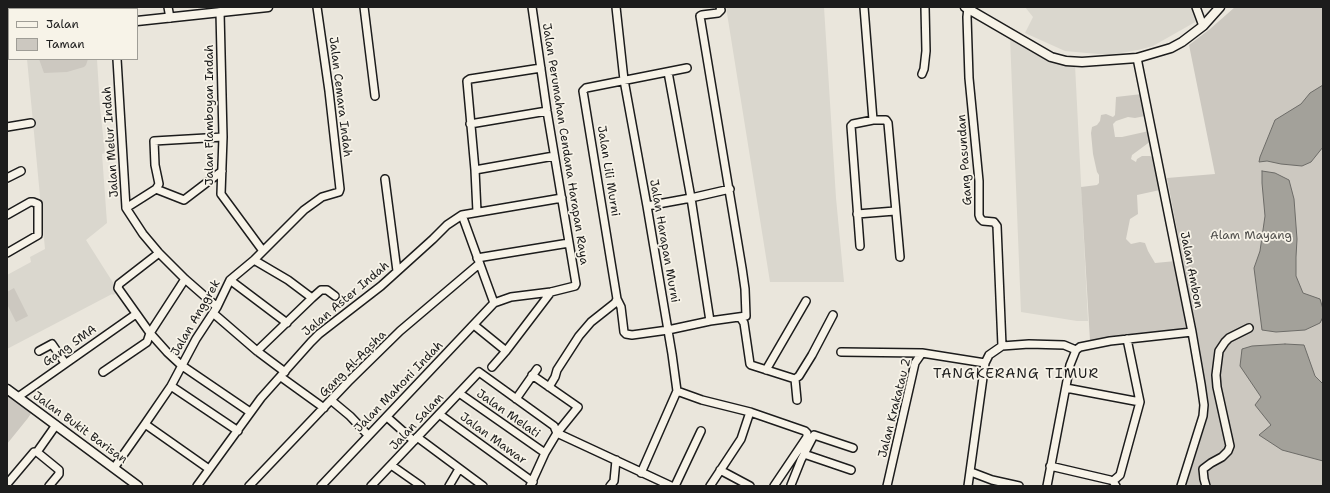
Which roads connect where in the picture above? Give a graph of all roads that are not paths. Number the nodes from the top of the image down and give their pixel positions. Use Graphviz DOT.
graph roads {
  1 [pos="168,7"];
  2 [pos="268,7"];
  3 [pos="317,7"];
  4 [pos="364,7"];
  5 [pos="532,7"];
  6 [pos="616,7"];
  7 [pos="720,7"];
  8 [pos="864,7"];
  9 [pos="925,7"];
  10 [pos="1196,7"];
  11 [pos="1220,7"];
  12 [pos="244,8"];
  13 [pos="967,8"];
  14 [pos="220,12"];
  15 [pos="170,18"];
  16 [pos="138,22"];
  17 [pos="1203,26"];
  18 [pos="1137,58"];
  19 [pos="117,60"];
  20 [pos="540,68"];
  21 [pos="686,68"];
  22 [pos="668,72"];
  23 [pos="922,74"];
  24 [pos="624,80"];
  25 [pos="375,96"];
  26 [pos="547,111"];
  27 [pos="872,120"];
  28 [pos="31,123"];
  29 [pos="470,124"];
  30 [pos="7,127"];
  31 [pos="223,137"];
  32 [pos="554,156"];
  33 [pos="475,170"];
  34 [pos="21,171"];
  35 [pos="222,172"];
  36 [pos="7,178"];
  37 [pos="384,179"];
  38 [pos="156,189"];
  39 [pos="340,189"];
  40 [pos="730,189"];
  41 [pos="562,198"];
  42 [pos="691,198"];
  43 [pos="648,206"];
  44 [pos="126,208"];
  45 [pos="895,211"];
  46 [pos="477,212"];
  47 [pos="857,214"];
  48 [pos="7,215"];
  49 [pos="462,216"];
  50 [pos="569,243"];
  51 [pos="860,246"];
  52 [pos="263,251"];
  53 [pos="159,252"];
  54 [pos="7,253"];
  55 [pos="900,257"];
  56 [pos="254,260"];
  57 [pos="478,261"];
  58 [pos="397,271"];
  59 [pos="185,279"];
  60 [pos="230,280"];
  61 [pos="551,292"];
  62 [pos="334,296"];
  63 [pos="312,298"];
  64 [pos="617,298"];
  65 [pos="806,301"];
  66 [pos="494,303"];
  67 [pos="215,310"];
  68 [pos="136,314"];
  69 [pos="833,315"];
  70 [pos="740,317"];
  71 [pos="710,321"];
  72 [pos="287,323"];
  73 [pos="474,325"];
  74 [pos="1249,328"];
  75 [pos="668,330"];
  76 [pos="1192,332"];
  77 [pos="150,334"];
  78 [pos="1127,339"];
  79 [pos="1002,346"];
  80 [pos="1076,350"];
  81 [pos="38,351"];
  82 [pos="258,351"];
  83 [pos="506,351"];
  84 [pos="842,352"];
  85 [pos="922,352"];
  86 [pos="65,363"];
  87 [pos="985,363"];
  88 [pos="181,365"];
  89 [pos="492,367"];
  90 [pos="537,369"];
  91 [pos="766,370"];
  92 [pos="103,372"];
  93 [pos="283,374"];
  94 [pos="532,375"];
  95 [pos="795,379"];
  96 [pos="171,386"];
  97 [pos="549,387"];
  98 [pos="1066,388"];
  99 [pos="7,389"];
  100 [pos="677,391"];
  101 [pos="459,393"];
  102 [pos="18,397"];
  103 [pos="516,399"];
  104 [pos="797,400"];
  105 [pos="332,401"];
  106 [pos="1140,402"];
  107 [pos="324,408"];
  108 [pos="250,412"];
  109 [pos="750,412"];
  110 [pos="439,414"];
  111 [pos="387,417"];
  112 [pos="145,424"];
  113 [pos="56,425"];
  114 [pos="238,431"];
  115 [pos="701,431"];
  116 [pos="557,433"];
  117 [pos="368,435"];
  118 [pos="416,439"];
  119 [pos="852,448"];
  120 [pos="37,452"];
  121 [pos="545,453"];
  122 [pos="804,454"];
  123 [pos="616,460"];
  124 [pos="391,465"];
  125 [pos="1050,466"];
  126 [pos="114,468"];
  127 [pos="209,469"];
  128 [pos="459,469"];
  129 [pos="720,470"];
  130 [pos="851,470"];
  131 [pos="971,472"];
  132 [pos="641,473"];
  133 [pos="776,483"];
  134 [pos="991,483"];
  135 [pos="7,484"];
  136 [pos="532,484"];
  137 [pos="1115,484"];
  138 [pos="48,486"];
  139 [pos="138,486"];
  140 [pos="198,486"];
  141 [pos="249,486"];
  142 [pos="321,486"];
  143 [pos="371,486"];
  144 [pos="421,486"];
  145 [pos="449,486"];
  146 [pos="483,486"];
  147 [pos="610,486"];
  148 [pos="671,486"];
  149 [pos="675,486"];
  150 [pos="710,486"];
  151 [pos="750,486"];
  152 [pos="792,486"];
  153 [pos="887,486"];
  154 [pos="968,486"];
  155 [pos="1020,486"];
  156 [pos="1047,486"];
  157 [pos="1181,486"];
  158 [pos="1206,486"];
  1 -- 15 [label="street"];
  2 -- 12 [label="main road"];
  3 -- 39 [label="street, Jalan Cemara Indah"];
  4 -- 25 [label="street"];
  5 -- 20 [label="street, Jalan Perumahan Cendana Harapan Raya"];
  6 -- 24 [label="street, Jalan Harapan Murni"];
  7 -- 40 [label="street"];
  8 -- 27 [label="street"];
  9 -- 23 [label="street"];
  10 -- 17 [label="street"];
  11 -- 17 [label="main road"];
  12 -- 14 [label="main road"];
  13 -- 18 [label="main road"];
  13 -- 79 [label="street, Gang Pasundan"];
  14 -- 15 [label="main road"];
  14 -- 31 [label="street, Jalan Flamboyan Indah"];
  15 -- 16 [label="main road"];
  17 -- 18 [label="main road"];
  18 -- 76 [label="street, Jalan Ambon"];
  19 -- 44 [label="street, Jalan Melur Indah"];
  20 -- 26 [label="street, Jalan Perumahan Cendana Harapan Raya"];
  20 -- 29 [label="street"];
  21 -- 22 [label="street"];
  22 -- 24 [label="street"];
  22 -- 42 [label="street"];
  24 -- 43 [label="street, Jalan Harapan Murni"];
  24 -- 64 [label="street, Jalan Lili Murni"];
  26 -- 29 [label="street"];
  26 -- 32 [label="street, Jalan Perumahan Cendana Harapan Raya"];
  27 -- 45 [label="street"];
  27 -- 47 [label="street"];
  28 -- 30 [label="street"];
  29 -- 33 [label="street"];
  31 -- 35 [label="street, Jalan Flamboyan Indah"];
  31 -- 38 [label="street"];
  32 -- 33 [label="street"];
  32 -- 41 [label="street, Jalan Perumahan Cendana Harapan Raya"];
  33 -- 46 [label="street"];
  34 -- 36 [label="street"];
  35 -- 38 [label="street"];
  35 -- 52 [label="street, Jalan Flamboyan Indah"];
  37 -- 58 [label="street"];
  38 -- 44 [label="street"];
  39 -- 52 [label="street, Jalan Anggrek"];
  40 -- 42 [label="street"];
  40 -- 70 [label="street"];
  41 -- 46 [label="street, Jalan Aster Indah"];
  41 -- 50 [label="street, Jalan Perumahan Cendana Harapan Raya"];
  42 -- 43 [label="street"];
  42 -- 71 [label="street"];
  43 -- 75 [label="street, Jalan Harapan Murni"];
  44 -- 53 [label="street, Jalan Melur Indah"];
  45 -- 47 [label="street"];
  45 -- 55 [label="street"];
  46 -- 49 [label="street, Jalan Aster Indah"];
  47 -- 51 [label="street"];
  48 -- 54 [label="street"];
  49 -- 57 [label="street"];
  49 -- 58 [label="street, Jalan Aster Indah"];
  50 -- 57 [label="street"];
  50 -- 61 [label="street, Jalan Perumahan Cendana Harapan Raya"];
  52 -- 56 [label="street, Jalan Anggrek"];
  53 -- 59 [label="street, Jalan Melur Indah"];
  53 -- 68 [label="street"];
  56 -- 60 [label="street, Jalan Anggrek"];
  56 -- 63 [label="street"];
  57 -- 66 [label="street"];
  57 -- 105 [label="street, Gang Al-Aqsha"];
  58 -- 93 [label="street, Jalan Aster Indah"];
  59 -- 67 [label="street, Jalan Melur Indah"];
  59 -- 77 [label="street"];
  60 -- 67 [label="street, Jalan Anggrek"];
  60 -- 72 [label="street"];
  61 -- 66 [label="street"];
  61 -- 83 [label="street"];
  62 -- 63 [label="street"];
  63 -- 72 [label="street"];
  64 -- 75 [label="street, Jalan Lili Murni"];
  64 -- 97 [label="street"];
  65 -- 91 [label="street"];
  66 -- 73 [label="street, Jalan Mahoni Indah"];
  67 -- 82 [label="street, Jalan Melur Indah"];
  67 -- 88 [label="street, Jalan Anggrek"];
  68 -- 77 [label="street"];
  68 -- 86 [label="street, Gang SMA"];
  69 -- 95 [label="street"];
  70 -- 71 [label="street"];
  70 -- 91 [label="street"];
  71 -- 75 [label="street"];
  72 -- 82 [label="street"];
  73 -- 83 [label="street"];
  73 -- 111 [label="street, Jalan Mahoni Indah"];
  74 -- 158 [label="street"];
  75 -- 100 [label="street, Jalan Harapan Murni"];
  76 -- 78 [label="street"];
  76 -- 157 [label="street, Jalan Ambon"];
  77 -- 88 [label="street"];
  77 -- 92 [label="street"];
  78 -- 80 [label="street"];
  78 -- 106 [label="street"];
  79 -- 80 [label="street"];
  79 -- 87 [label="street"];
  80 -- 98 [label="street"];
  81 -- 86 [label="street"];
  82 -- 93 [label="street, Jalan Melur Indah"];
  83 -- 89 [label="street"];
  84 -- 85 [label="street"];
  85 -- 87 [label="street, Jalan Krakatau 2"];
  85 -- 153 [label="street, Jalan Krakatau 2"];
  86 -- 102 [label="street, Gang SMA"];
  87 -- 131 [label="street"];
  88 -- 96 [label="street, Jalan Anggrek"];
  88 -- 108 [label="street"];
  90 -- 94 [label="street"];
  91 -- 95 [label="street"];
  93 -- 107 [label="street, Jalan Melur Indah"];
  93 -- 108 [label="street, Jalan Aster Indah"];
  94 -- 97 [label="street"];
  94 -- 103 [label="street"];
  95 -- 104 [label="street"];
  96 -- 112 [label="street, Jalan Anggrek"];
  96 -- 114 [label="street"];
  97 -- 116 [label="street"];
  98 -- 106 [label="street"];
  98 -- 125 [label="street"];
  99 -- 102 [label="main road, Jalan Bukit Barisan"];
  100 -- 109 [label="street"];
  100 -- 132 [label="street"];
  101 -- 103 [label="street, Jalan Salam"];
  101 -- 110 [label="street, Jalan Salam"];
  101 -- 121 [label="street, Jalan Melati"];
  102 -- 113 [label="main road, Jalan Bukit Barisan"];
  103 -- 116 [label="street"];
  105 -- 107 [label="street, Gang Al-Aqsha"];
  105 -- 117 [label="street"];
  106 -- 137 [label="street"];
  107 -- 141 [label="street, Gang Al-Aqsha"];
  108 -- 114 [label="street, Jalan Aster Indah"];
  109 -- 129 [label="street"];
  109 -- 133 [label="street"];
  110 -- 118 [label="street, Jalan Salam"];
  110 -- 136 [label="street, Jalan Mawar"];
  111 -- 117 [label="street, Jalan Mahoni Indah"];
  111 -- 118 [label="street"];
  112 -- 126 [label="street, Jalan Anggrek"];
  112 -- 127 [label="street"];
  113 -- 120 [label="street"];
  113 -- 126 [label="main road, Jalan Bukit Barisan"];
  114 -- 127 [label="street, Jalan Aster Indah"];
  115 -- 149 [label="street"];
  116 -- 121 [label="street"];
  116 -- 123 [label="street"];
  117 -- 142 [label="street, Jalan Mahoni Indah"];
  118 -- 124 [label="street, Jalan Salam"];
  118 -- 128 [label="street"];
  119 -- 122 [label="street"];
  120 -- 135 [label="street"];
  120 -- 138 [label="street"];
  121 -- 136 [label="street"];
  122 -- 130 [label="street"];
  122 -- 152 [label="street"];
  123 -- 132 [label="street"];
  123 -- 147 [label="street"];
  124 -- 143 [label="street, Jalan Salam"];
  124 -- 144 [label="street"];
  125 -- 137 [label="street"];
  125 -- 156 [label="street"];
  126 -- 139 [label="main road, Jalan Bukit Barisan"];
  127 -- 140 [label="street, Jalan Aster Indah"];
  128 -- 145 [label="street"];
  128 -- 146 [label="street"];
  129 -- 150 [label="street"];
  129 -- 151 [label="street"];
  131 -- 134 [label="street"];
  131 -- 154 [label="street"];
  132 -- 148 [label="street"];
  133 -- 152 [label="street"];
  134 -- 155 [label="street"];
}
